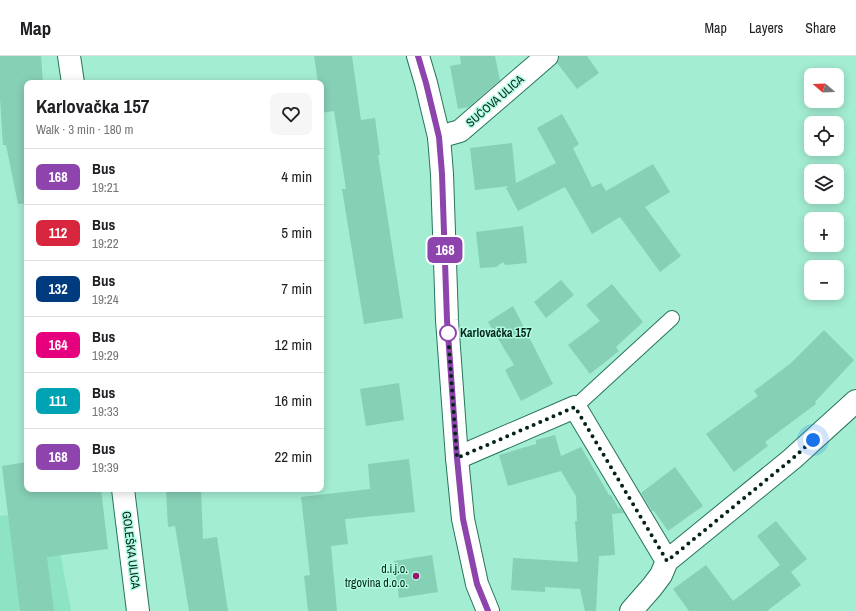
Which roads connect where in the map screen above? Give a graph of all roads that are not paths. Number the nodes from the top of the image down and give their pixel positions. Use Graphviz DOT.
graph roads {
  1 [pos="69,56"];
  2 [pos="418,56"];
  3 [pos="547,56"];
  4 [pos="73,80"];
  5 [pos="439,137"];
  6 [pos="672,318"];
  7 [pos="856,401"];
  8 [pos="575,407"];
  9 [pos="457,458"];
  10 [pos="123,492"];
  11 [pos="667,561"];
  12 [pos="138,611"];
  13 [pos="488,611"];
  14 [pos="631,611"];
  1 -- 4 [label="street"];
  2 -- 5 [label="street"];
  3 -- 5 [label="street, SUĆOVA ULICA"];
  5 -- 9 [label="street"];
  6 -- 8 [label="lane"];
  7 -- 11 [label="street"];
  8 -- 9 [label="street"];
  8 -- 11 [label="street"];
  9 -- 13 [label="street"];
  10 -- 12 [label="street, GOLEŠKA ULICA"];
  11 -- 14 [label="street"];
}
